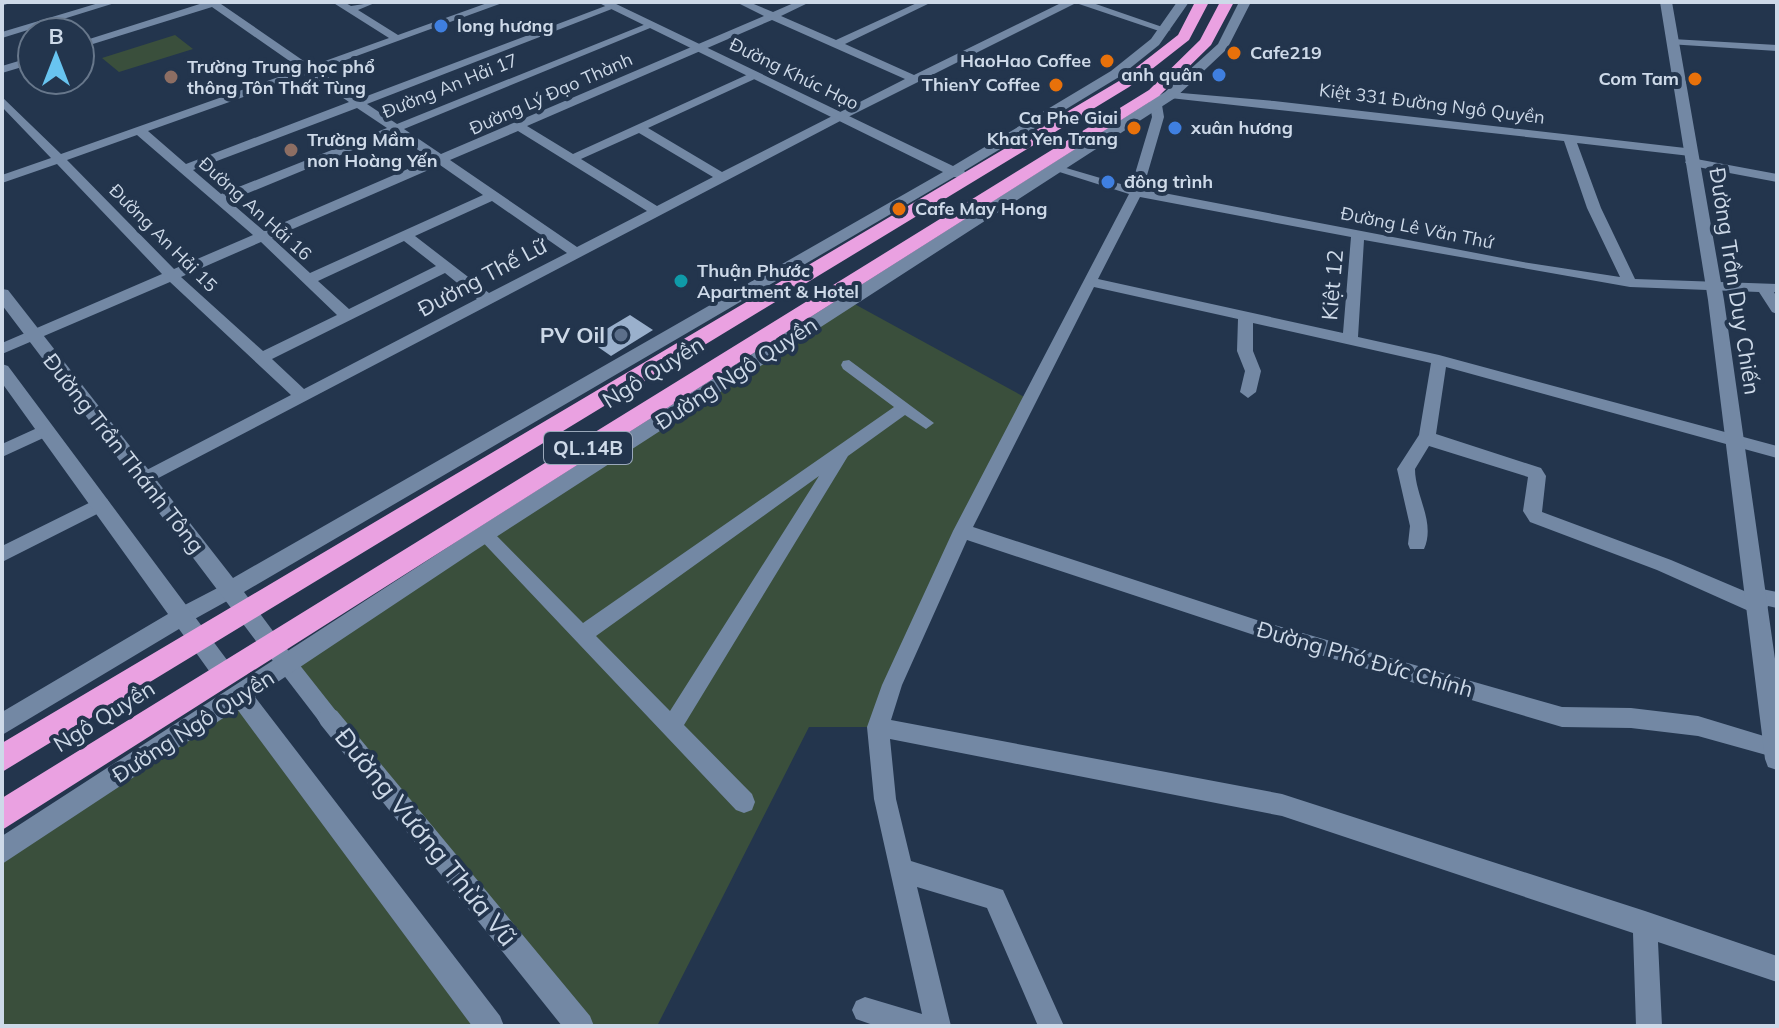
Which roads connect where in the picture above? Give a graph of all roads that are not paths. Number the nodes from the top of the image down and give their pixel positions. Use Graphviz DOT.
graph roads {
  1 [pos="113,2"];
  2 [pos="337,2"];
  3 [pos="372,2"];
  4 [pos="500,2"];
  5 [pos="741,2"];
  6 [pos="805,2"];
  7 [pos="927,2"];
  8 [pos="1071,2"];
  9 [pos="1080,2"];
  10 [pos="1183,2"];
  11 [pos="1202,2"];
  12 [pos="1227,2"];
  13 [pos="1245,2"];
  14 [pos="1666,2"];
  15 [pos="214,3"];
  16 [pos="607,4"];
  17 [pos="349,10"];
  18 [pos="773,16"];
  19 [pos="650,26"];
  20 [pos="1166,30"];
  21 [pos="2,35"];
  22 [pos="396,38"];
  23 [pos="96,40"];
  24 [pos="1672,42"];
  25 [pos="837,44"];
  26 [pos="699,48"];
  27 [pos="1777,48"];
  28 [pos="307,69"];
  29 [pos="755,75"];
  30 [pos="914,79"];
  31 [pos="1160,97"];
  32 [pos="2,100"];
  33 [pos="357,102"];
  34 [pos="840,116"];
  35 [pos="520,127"];
  36 [pos="394,128"];
  37 [pos="639,128"];
  38 [pos="139,130"];
  39 [pos="1569,137"];
  40 [pos="1691,157"];
  41 [pos="61,158"];
  42 [pos="572,159"];
  43 [pos="442,161"];
  44 [pos="184,169"];
  45 [pos="1056,169"];
  46 [pos="961,175"];
  47 [pos="723,178"];
  48 [pos="1777,178"];
  49 [pos="2,179"];
  50 [pos="1136,192"];
  51 [pos="493,195"];
  52 [pos="219,200"];
  53 [pos="658,212"];
  54 [pos="405,235"];
  55 [pos="1358,235"];
  56 [pos="264,238"];
  57 [pos="578,254"];
  58 [pos="446,267"];
  59 [pos="172,276"];
  60 [pos="307,280"];
  61 [pos="1092,282"];
  62 [pos="1630,283"];
  63 [pos="1714,285"];
  64 [pos="1770,288"];
  65 [pos="2,294"];
  66 [pos="489,301"];
  67 [pos="1777,309"];
  68 [pos="1245,315"];
  69 [pos="347,316"];
  70 [pos="32,336"];
  71 [pos="1350,338"];
  72 [pos="2,349"];
  73 [pos="262,358"];
  74 [pos="1439,360"];
  75 [pos="849,365"];
  76 [pos="2,370"];
  77 [pos="1248,392"];
  78 [pos="303,397"];
  79 [pos="905,407"];
  80 [pos="926,423"];
  81 [pos="46,430"];
  82 [pos="1427,436"];
  83 [pos="1736,443"];
  84 [pos="845,449"];
  85 [pos="2,451"];
  86 [pos="1777,452"];
  87 [pos="145,479"];
  88 [pos="101,504"];
  89 [pos="962,531"];
  90 [pos="484,534"];
  91 [pos="1417,544"];
  92 [pos="2,555"];
  93 [pos="231,589"];
  94 [pos="1764,601"];
  95 [pos="247,610"];
  96 [pos="184,615"];
  97 [pos="582,635"];
  98 [pos="200,639"];
  99 [pos="279,655"];
  100 [pos="232,685"];
  101 [pos="329,718"];
  102 [pos="2,724"];
  103 [pos="671,727"];
  104 [pos="878,727"];
  105 [pos="1776,754"];
  106 [pos="2,759"];
  107 [pos="744,802"];
  108 [pos="2,815"];
  109 [pos="2,851"];
  110 [pos="904,871"];
  111 [pos="1645,923"];
  112 [pos="1777,969"];
  113 [pos="865,1010"];
  114 [pos="490,1026"];
  115 [pos="580,1026"];
  116 [pos="920,1026"];
  117 [pos="938,1026"];
  118 [pos="1051,1026"];
  119 [pos="1649,1026"];
  1 -- 21 [label="street"];
  2 -- 17 [label="street"];
  3 -- 17 [label="street"];
  4 -- 22 [label="street"];
  5 -- 18 [label="street"];
  6 -- 18 [label="street, Đường Lý Đạo Thành"];
  7 -- 25 [label="street"];
  8 -- 30 [label="street, Đường Thế Lữ"];
  9 -- 20 [label="street"];
  10 -- 20 [label="street"];
  11 -- 46 [label="highway, Ngô Quyền / QL.14B"];
  12 -- 31 [label="highway, Ngô Quyền / QL.14B"];
  13 -- 31 [label="street, Đường Ngô Quyền"];
  14 -- 24 [label="street, Đường Trần Duy Chiến"];
  15 -- 23 [label="street"];
  15 -- 28 [label="street"];
  16 -- 19 [label="street, Đường Khúc Hạo"];
  16 -- 33 [label="street"];
  17 -- 22 [label="street"];
  18 -- 25 [label="street"];
  18 -- 26 [label="street, Đường Lý Đạo Thành"];
  19 -- 26 [label="street, Đường Khúc Hạo"];
  19 -- 36 [label="street, Đường An Hải 17"];
  20 -- 46 [label="street"];
  22 -- 28 [label="street"];
  24 -- 27 [label="street"];
  24 -- 40 [label="street, Đường Trần Duy Chiến"];
  25 -- 30 [label="street"];
  26 -- 29 [label="street, Đường Khúc Hạo"];
  26 -- 35 [label="street, Đường Lý Đạo Thành"];
  28 -- 33 [label="street"];
  28 -- 38 [label="street"];
  29 -- 34 [label="street, Đường Khúc Hạo"];
  29 -- 37 [label="street"];
  30 -- 34 [label="street, Đường Thế Lữ"];
  31 -- 39 [label="street, Kiệt 331 Đường Ngô Quyền"];
  31 -- 45 [label="street, Đường Ngô Quyền"];
  31 -- 50 [label="street"];
  31 -- 99 [label="highway, Ngô Quyền / QL.14B"];
  32 -- 41 [label="street, Đường An Hải 15"];
  33 -- 36 [label="street"];
  33 -- 44 [label="street"];
  34 -- 46 [label="street, Đường Khúc Hạo"];
  34 -- 47 [label="street, Đường Thế Lữ"];
  35 -- 42 [label="street"];
  35 -- 43 [label="street, Đường Lý Đạo Thành"];
  36 -- 43 [label="street"];
  36 -- 52 [label="street, Đường An Hải 17"];
  37 -- 42 [label="street"];
  37 -- 47 [label="street"];
  38 -- 41 [label="street"];
  38 -- 44 [label="street, Đường An Hải 16"];
  39 -- 40 [label="street, Kiệt 331 Đường Ngô Quyền"];
  39 -- 62 [label="street"];
  40 -- 48 [label="street, Kiệt 331 Đường Ngô Quyền"];
  40 -- 63 [label="street, Đường Trần Duy Chiến"];
  41 -- 49 [label="street"];
  41 -- 59 [label="street, Đường An Hải 15"];
  42 -- 53 [label="street"];
  43 -- 51 [label="street"];
  43 -- 56 [label="street, Đường Lý Đạo Thành"];
  44 -- 52 [label="street, Đường An Hải 16"];
  45 -- 50 [label="street, Đường Lê Văn Thứ"];
  45 -- 90 [label="street, Đường Ngô Quyền"];
  46 -- 93 [label="street"];
  46 -- 95 [label="highway, Ngô Quyền / QL.14B"];
  47 -- 53 [label="street, Đường Thế Lữ"];
  50 -- 55 [label="street, Đường Lê Văn Thứ"];
  50 -- 61 [label="street"];
  51 -- 54 [label="street"];
  51 -- 57 [label="street"];
  52 -- 56 [label="street, Đường An Hải 16"];
  53 -- 57 [label="street, Đường Thế Lữ"];
  54 -- 58 [label="street"];
  54 -- 60 [label="street"];
  55 -- 62 [label="street, Đường Lê Văn Thứ"];
  55 -- 71 [label="street, Kiệt 12"];
  56 -- 59 [label="street, Đường Lý Đạo Thành"];
  56 -- 60 [label="street, Đường An Hải 16"];
  57 -- 66 [label="street, Đường Thế Lữ"];
  58 -- 66 [label="street"];
  58 -- 69 [label="street"];
  59 -- 70 [label="street, Đường Lý Đạo Thành"];
  59 -- 73 [label="street, Đường An Hải 15"];
  60 -- 69 [label="street, Đường An Hải 16"];
  61 -- 68 [label="street"];
  61 -- 89 [label="street"];
  62 -- 63 [label="street, Đường Lê Văn Thứ"];
  63 -- 64 [label="street, Đường Lê Văn Thứ"];
  63 -- 83 [label="street, Đường Trần Duy Chiến"];
  64 -- 67 [label="street"];
  65 -- 70 [label="street, Đường Trần Thánh Tông"];
  66 -- 78 [label="street, Đường Thế Lữ"];
  68 -- 71 [label="street"];
  68 -- 77 [label="street"];
  69 -- 73 [label="street"];
  70 -- 72 [label="street, Đường Lý Đạo Thành"];
  70 -- 87 [label="street, Đường Trần Thánh Tông"];
  71 -- 74 [label="street"];
  73 -- 78 [label="street, Đường An Hải 15"];
  74 -- 82 [label="street"];
  74 -- 83 [label="street"];
  75 -- 79 [label="street"];
  76 -- 81 [label="street, Đường Trần Thánh Tông"];
  78 -- 87 [label="street, Đường Thế Lữ"];
  79 -- 80 [label="street"];
  79 -- 84 [label="street"];
  81 -- 85 [label="street"];
  81 -- 88 [label="street, Đường Trần Thánh Tông"];
  82 -- 91 [label="street"];
  82 -- 94 [label="street"];
  83 -- 86 [label="street"];
  83 -- 94 [label="street, Đường Trần Duy Chiến"];
  84 -- 97 [label="street"];
  84 -- 103 [label="street"];
  87 -- 93 [label="street, Đường Trần Thánh Tông"];
  88 -- 92 [label="street"];
  88 -- 96 [label="street, Đường Trần Thánh Tông"];
  89 -- 104 [label="street"];
  89 -- 105 [label="street, Đường Phó Đức Chính"];
  90 -- 97 [label="street"];
  90 -- 99 [label="street, Đường Ngô Quyền"];
  93 -- 95 [label="street, Đường Trần Thánh Tông"];
  93 -- 96 [label="street"];
  94 -- 105 [label="street, Đường Trần Duy Chiến"];
  95 -- 98 [label="highway, Ngô Quyền / QL.14B"];
  95 -- 99 [label="street, Đường Trần Thánh Tông"];
  96 -- 98 [label="street, Đường Trần Thánh Tông"];
  96 -- 102 [label="street"];
  97 -- 103 [label="street"];
  98 -- 100 [label="street, Đường Trần Thánh Tông"];
  98 -- 106 [label="highway, Ngô Quyền / QL.14B"];
  99 -- 100 [label="highway, Ngô Quyền / QL.14B"];
  99 -- 101 [label="street, Đường Vương Thừa Vũ"];
  100 -- 108 [label="highway, Ngô Quyền / QL.14B"];
  100 -- 109 [label="street, Đường Ngô Quyền"];
  100 -- 114 [label="street"];
  101 -- 115 [label="street, Đường Vương Thừa Vũ"];
  103 -- 107 [label="street"];
  104 -- 110 [label="street"];
  104 -- 111 [label="street"];
  110 -- 117 [label="street"];
  110 -- 118 [label="street"];
  111 -- 112 [label="street"];
  111 -- 119 [label="street"];
  113 -- 116 [label="street"];
}
